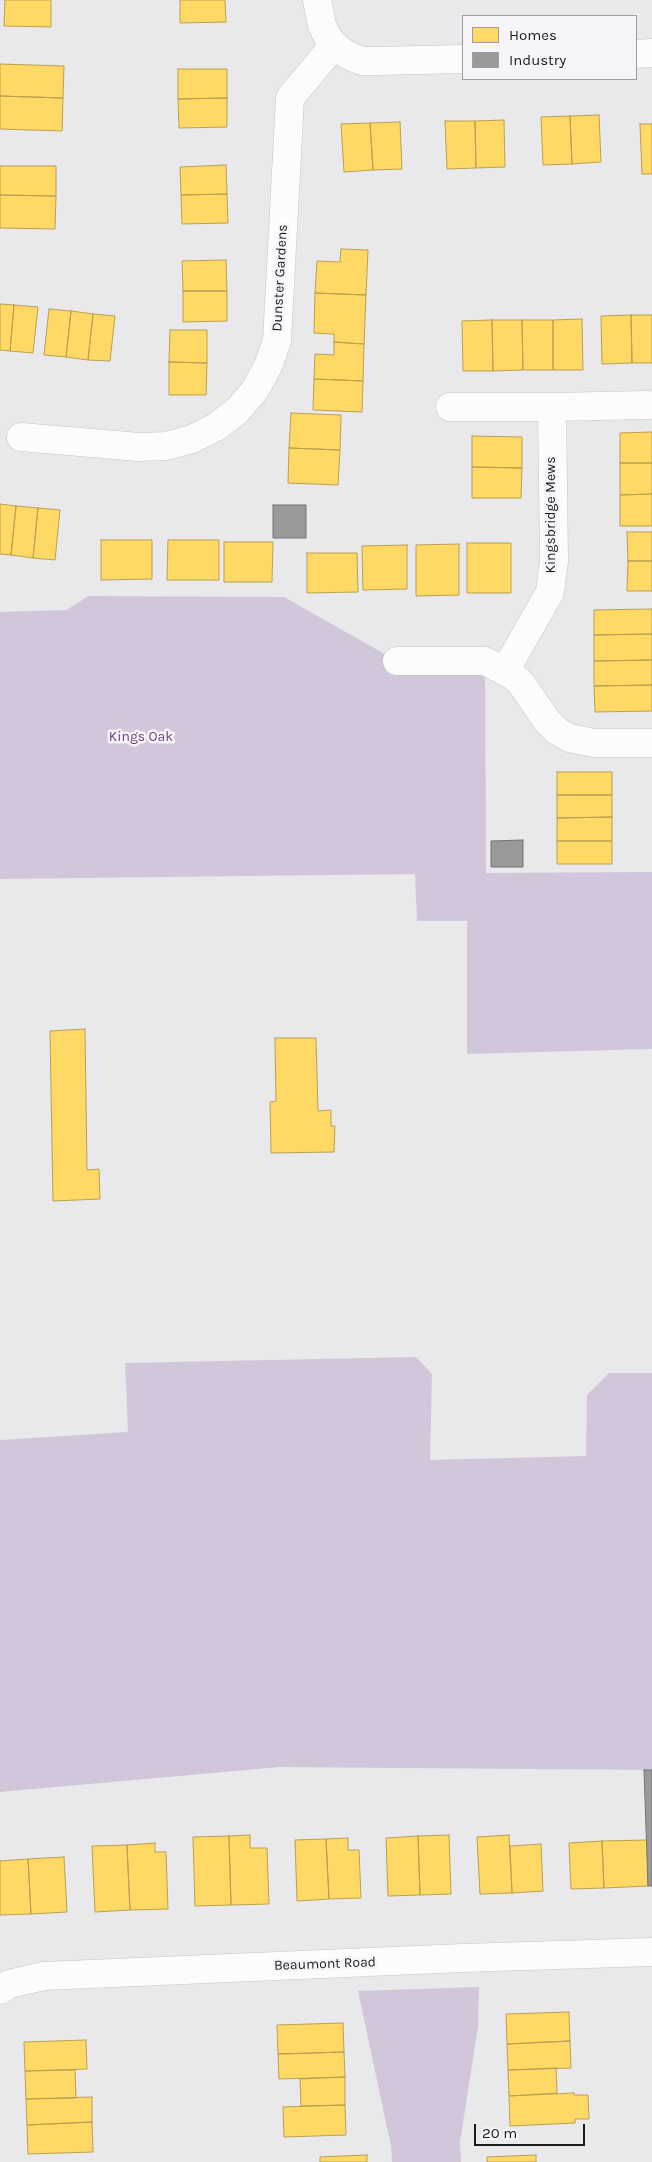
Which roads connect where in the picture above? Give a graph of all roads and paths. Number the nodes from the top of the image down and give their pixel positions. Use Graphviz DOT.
graph roads {
  1 [pos="317,0"];
  2 [pos="334,45"];
  3 [pos="652,53"];
  4 [pos="637,54"];
  5 [pos="462,59"];
  6 [pos="648,405"];
  7 [pos="552,406"];
  8 [pos="450,407"];
  9 [pos="21,437"];
  10 [pos="397,661"];
  11 [pos="505,670"];
  12 [pos="652,743"];
  13 [pos="652,1952"];
  14 [pos="0,1990"];
  1 -- 2 [label="street"];
  2 -- 5 [label="street"];
  2 -- 9 [label="street, Dunster Gardens"];
  3 -- 4 [label="street"];
  6 -- 7 [label="street"];
  7 -- 8 [label="street"];
  7 -- 11 [label="street, Kingsbridge Mews"];
  10 -- 11 [label="street"];
  11 -- 12 [label="street"];
  13 -- 14 [label="street, Beaumont Road"];
}
